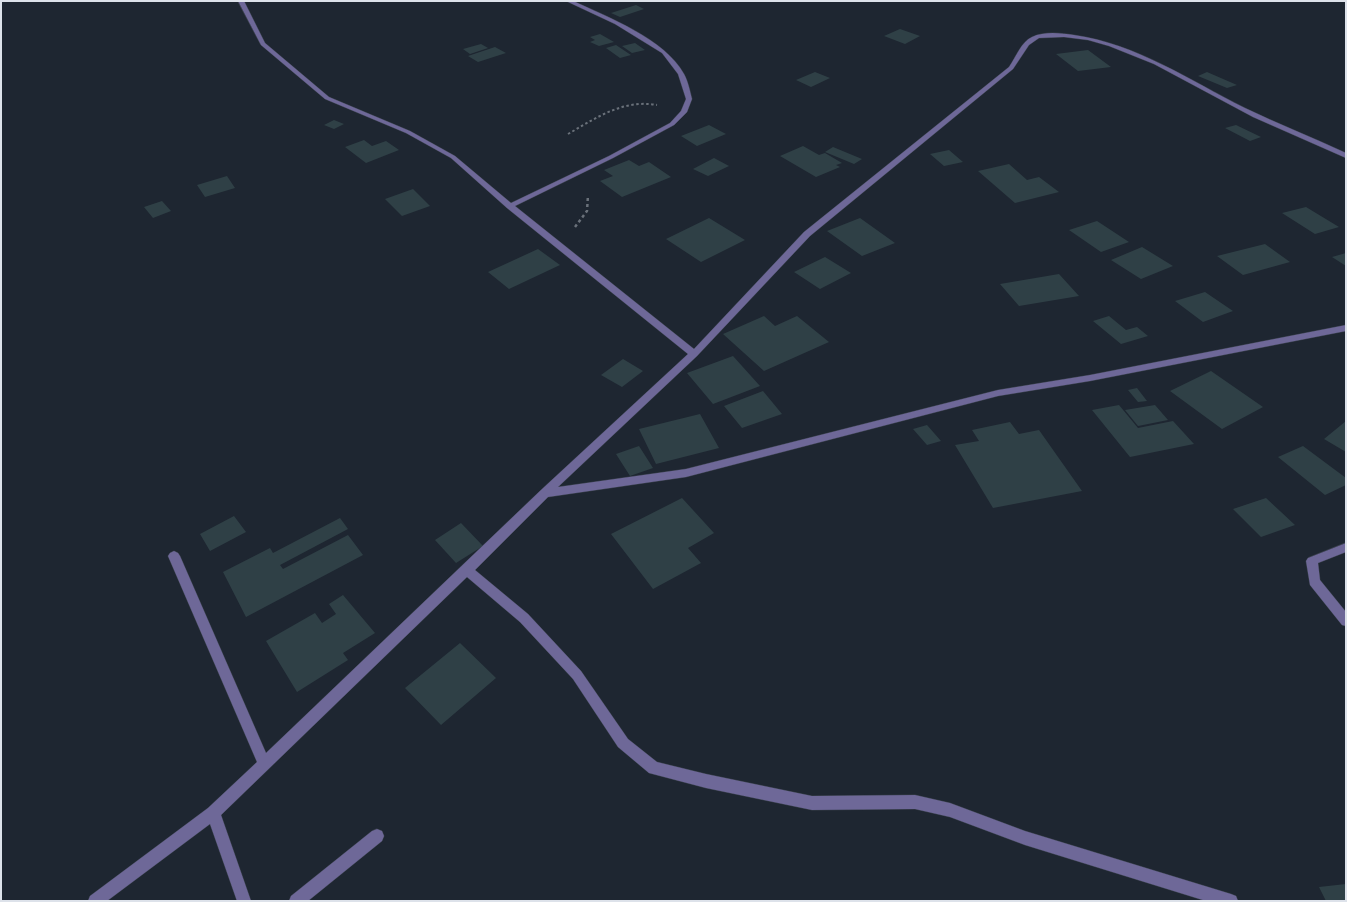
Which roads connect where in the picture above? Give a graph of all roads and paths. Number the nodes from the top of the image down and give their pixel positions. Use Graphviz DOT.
graph roads {
  1 [pos="241,1"];
  2 [pos="568,1"];
  3 [pos="684,112"];
  4 [pos="568,134"];
  5 [pos="1346,156"];
  6 [pos="588,195"];
  7 [pos="510,206"];
  8 [pos="553,241"];
  9 [pos="1346,328"];
  10 [pos="694,354"];
  11 [pos="545,492"];
  12 [pos="1346,547"];
  13 [pos="174,556"];
  14 [pos="467,570"];
  15 [pos="1346,620"];
  16 [pos="264,764"];
  17 [pos="213,813"];
  18 [pos="377,836"];
  19 [pos="95,901"];
  20 [pos="244,901"];
  21 [pos="296,901"];
  22 [pos="1231,901"];
  1 -- 7 [label="street"];
  2 -- 3 [label="street"];
  3 -- 4 [label="path"];
  3 -- 7 [label="street"];
  5 -- 10 [label="street"];
  6 -- 8 [label="path"];
  7 -- 8 [label="street"];
  8 -- 10 [label="street"];
  9 -- 11 [label="street"];
  10 -- 11 [label="street"];
  11 -- 14 [label="street"];
  12 -- 15 [label="street"];
  13 -- 16 [label="street"];
  14 -- 16 [label="street"];
  14 -- 22 [label="street"];
  16 -- 17 [label="street"];
  17 -- 19 [label="street"];
  17 -- 20 [label="street"];
  18 -- 21 [label="street"];
}
